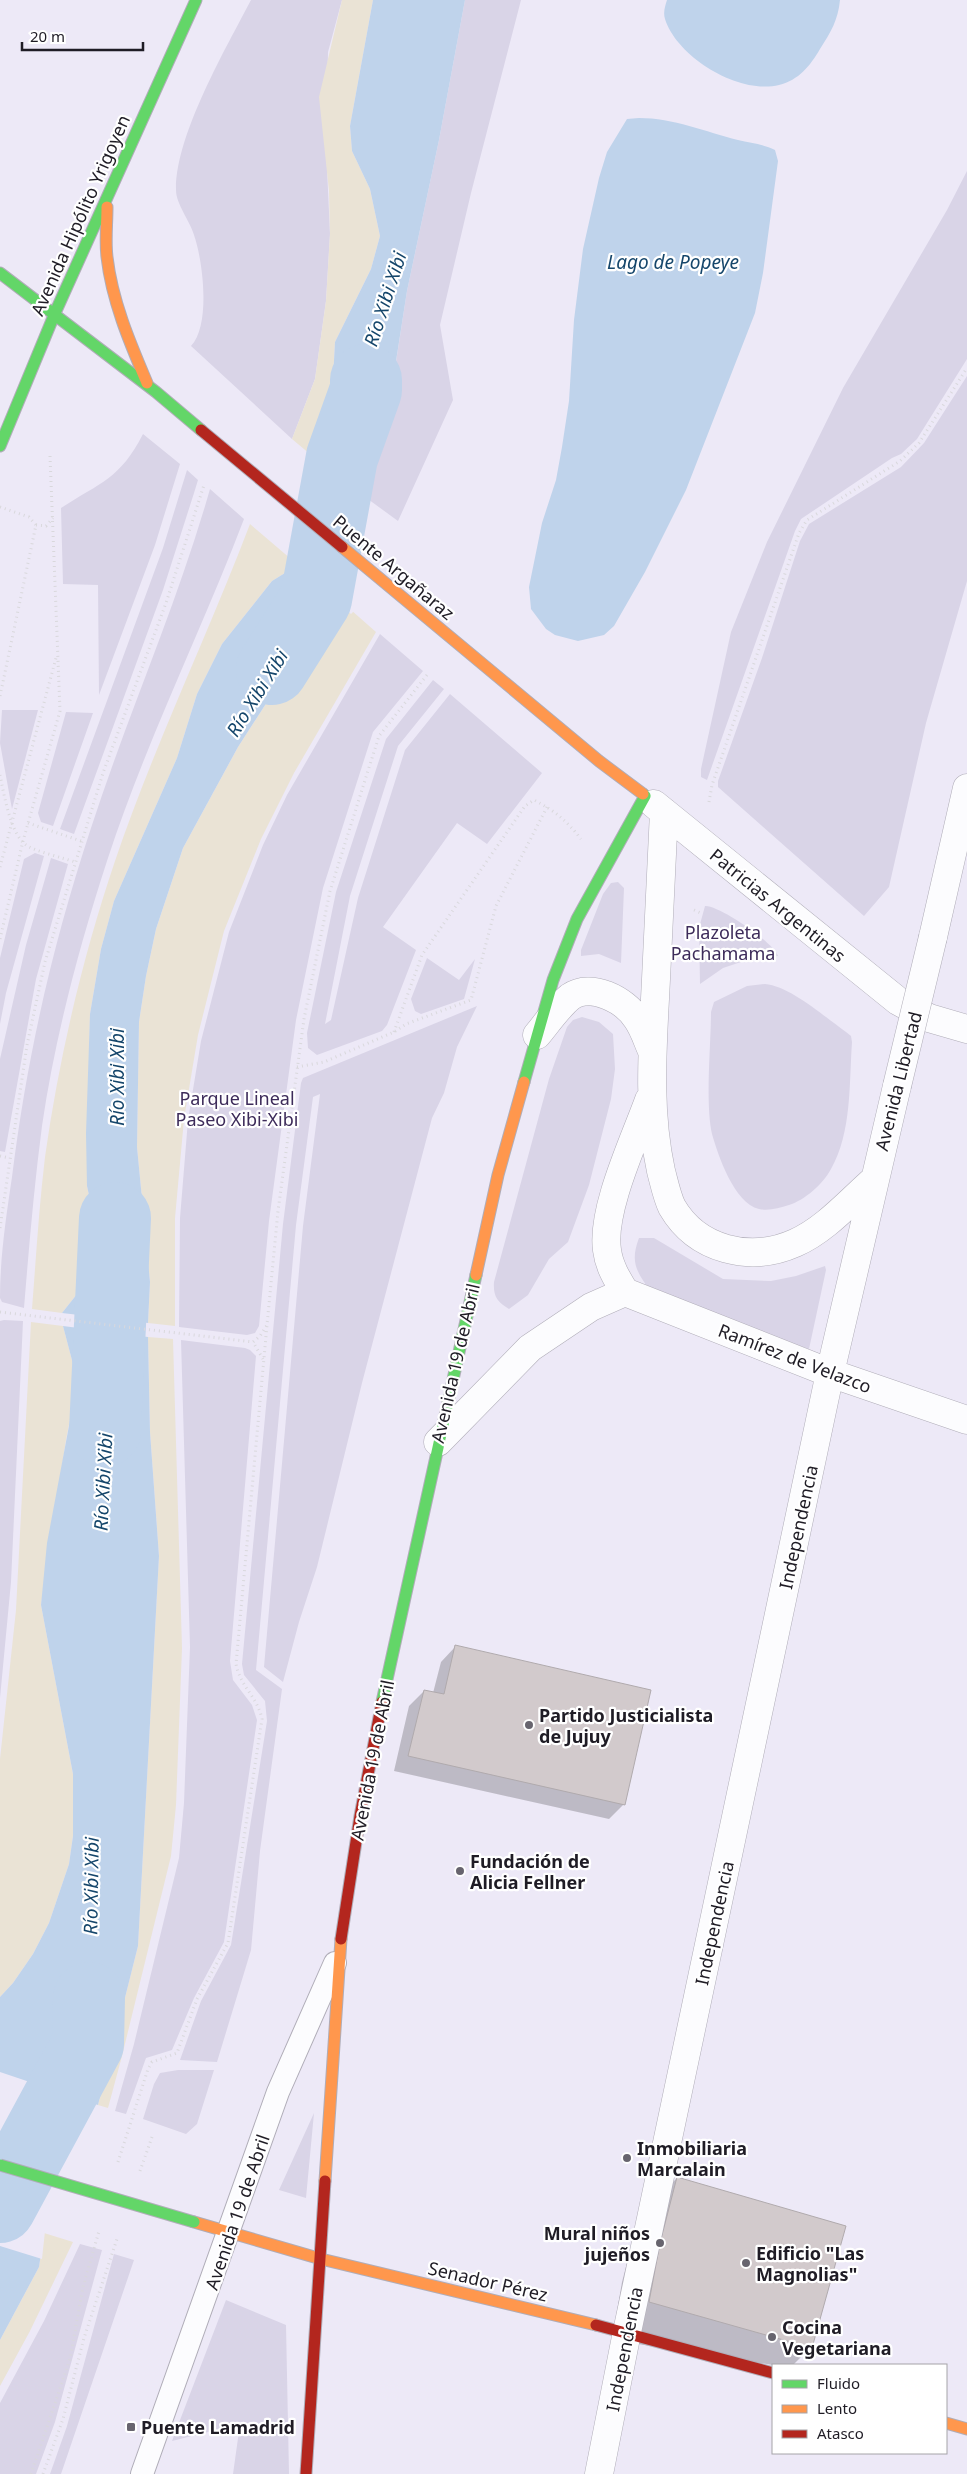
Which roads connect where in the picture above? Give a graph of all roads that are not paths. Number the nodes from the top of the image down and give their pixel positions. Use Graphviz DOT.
graph roads {
  1 [pos="196,0"];
  2 [pos="107,197"];
  3 [pos="0,273"];
  4 [pos="55,313"];
  5 [pos="148,386"];
  6 [pos="0,446"];
  7 [pos="599,761"];
  8 [pos="967,788"];
  9 [pos="654,804"];
  10 [pos="967,1029"];
  11 [pos="537,1035"];
  12 [pos="653,1052"];
  13 [pos="651,1095"];
  14 [pos="874,1180"];
  15 [pos="625,1292"];
  16 [pos="830,1373"];
  17 [pos="967,1420"];
  18 [pos="438,1442"];
  19 [pos="339,1953"];
  20 [pos="0,2165"];
  21 [pos="230,2233"];
  22 [pos="321,2259"];
  23 [pos="627,2332"];
  24 [pos="772,2373"];
  25 [pos="947,2423"];
  26 [pos="967,2429"];
  27 [pos="142,2474"];
  28 [pos="306,2474"];
  29 [pos="599,2474"];
  1 -- 2 [label="main road, Avenida Hipólito Yrigoyen"];
  2 -- 4 [label="main road, Avenida Hipólito Yrigoyen"];
  2 -- 5 [label="main road"];
  3 -- 4 [label="main road, Puente Argañaraz"];
  4 -- 5 [label="main road, Puente Argañaraz"];
  4 -- 6 [label="main road, Avenida Hipólito Yrigoyen"];
  5 -- 7 [label="main road, Puente Argañaraz"];
  7 -- 9 [label="main road, Patricias Argentinas"];
  8 -- 14 [label="street, Avenida Libertad, bridge"];
  9 -- 10 [label="street, Patricias Argentinas"];
  9 -- 11 [label="main road, Avenida 19 de Abril"];
  9 -- 12 [label="street"];
  11 -- 12 [label="street"];
  11 -- 18 [label="main road, Avenida 19 de Abril"];
  12 -- 13 [label="street"];
  13 -- 14 [label="street"];
  13 -- 15 [label="street"];
  14 -- 16 [label="street, Avenida Libertad"];
  15 -- 16 [label="street, Ramírez de Velazco"];
  15 -- 18 [label="street"];
  16 -- 17 [label="street, Ramírez de Velazco"];
  16 -- 23 [label="street, Independencia"];
  18 -- 19 [label="main road, Avenida 19 de Abril"];
  19 -- 21 [label="lane, Avenida 19 de Abril"];
  19 -- 22 [label="main road, Avenida 19 de Abril"];
  20 -- 21 [label="main road, Senador Pérez, bridge"];
  21 -- 22 [label="main road, Senador Pérez"];
  21 -- 27 [label="lane, Avenida 19 de Abril"];
  22 -- 23 [label="main road, Senador Pérez"];
  22 -- 28 [label="main road, Avenida 19 de Abril"];
  23 -- 24 [label="main road, Senador Pérez"];
  23 -- 29 [label="street, Independencia"];
  25 -- 26 [label="main road"];
}
